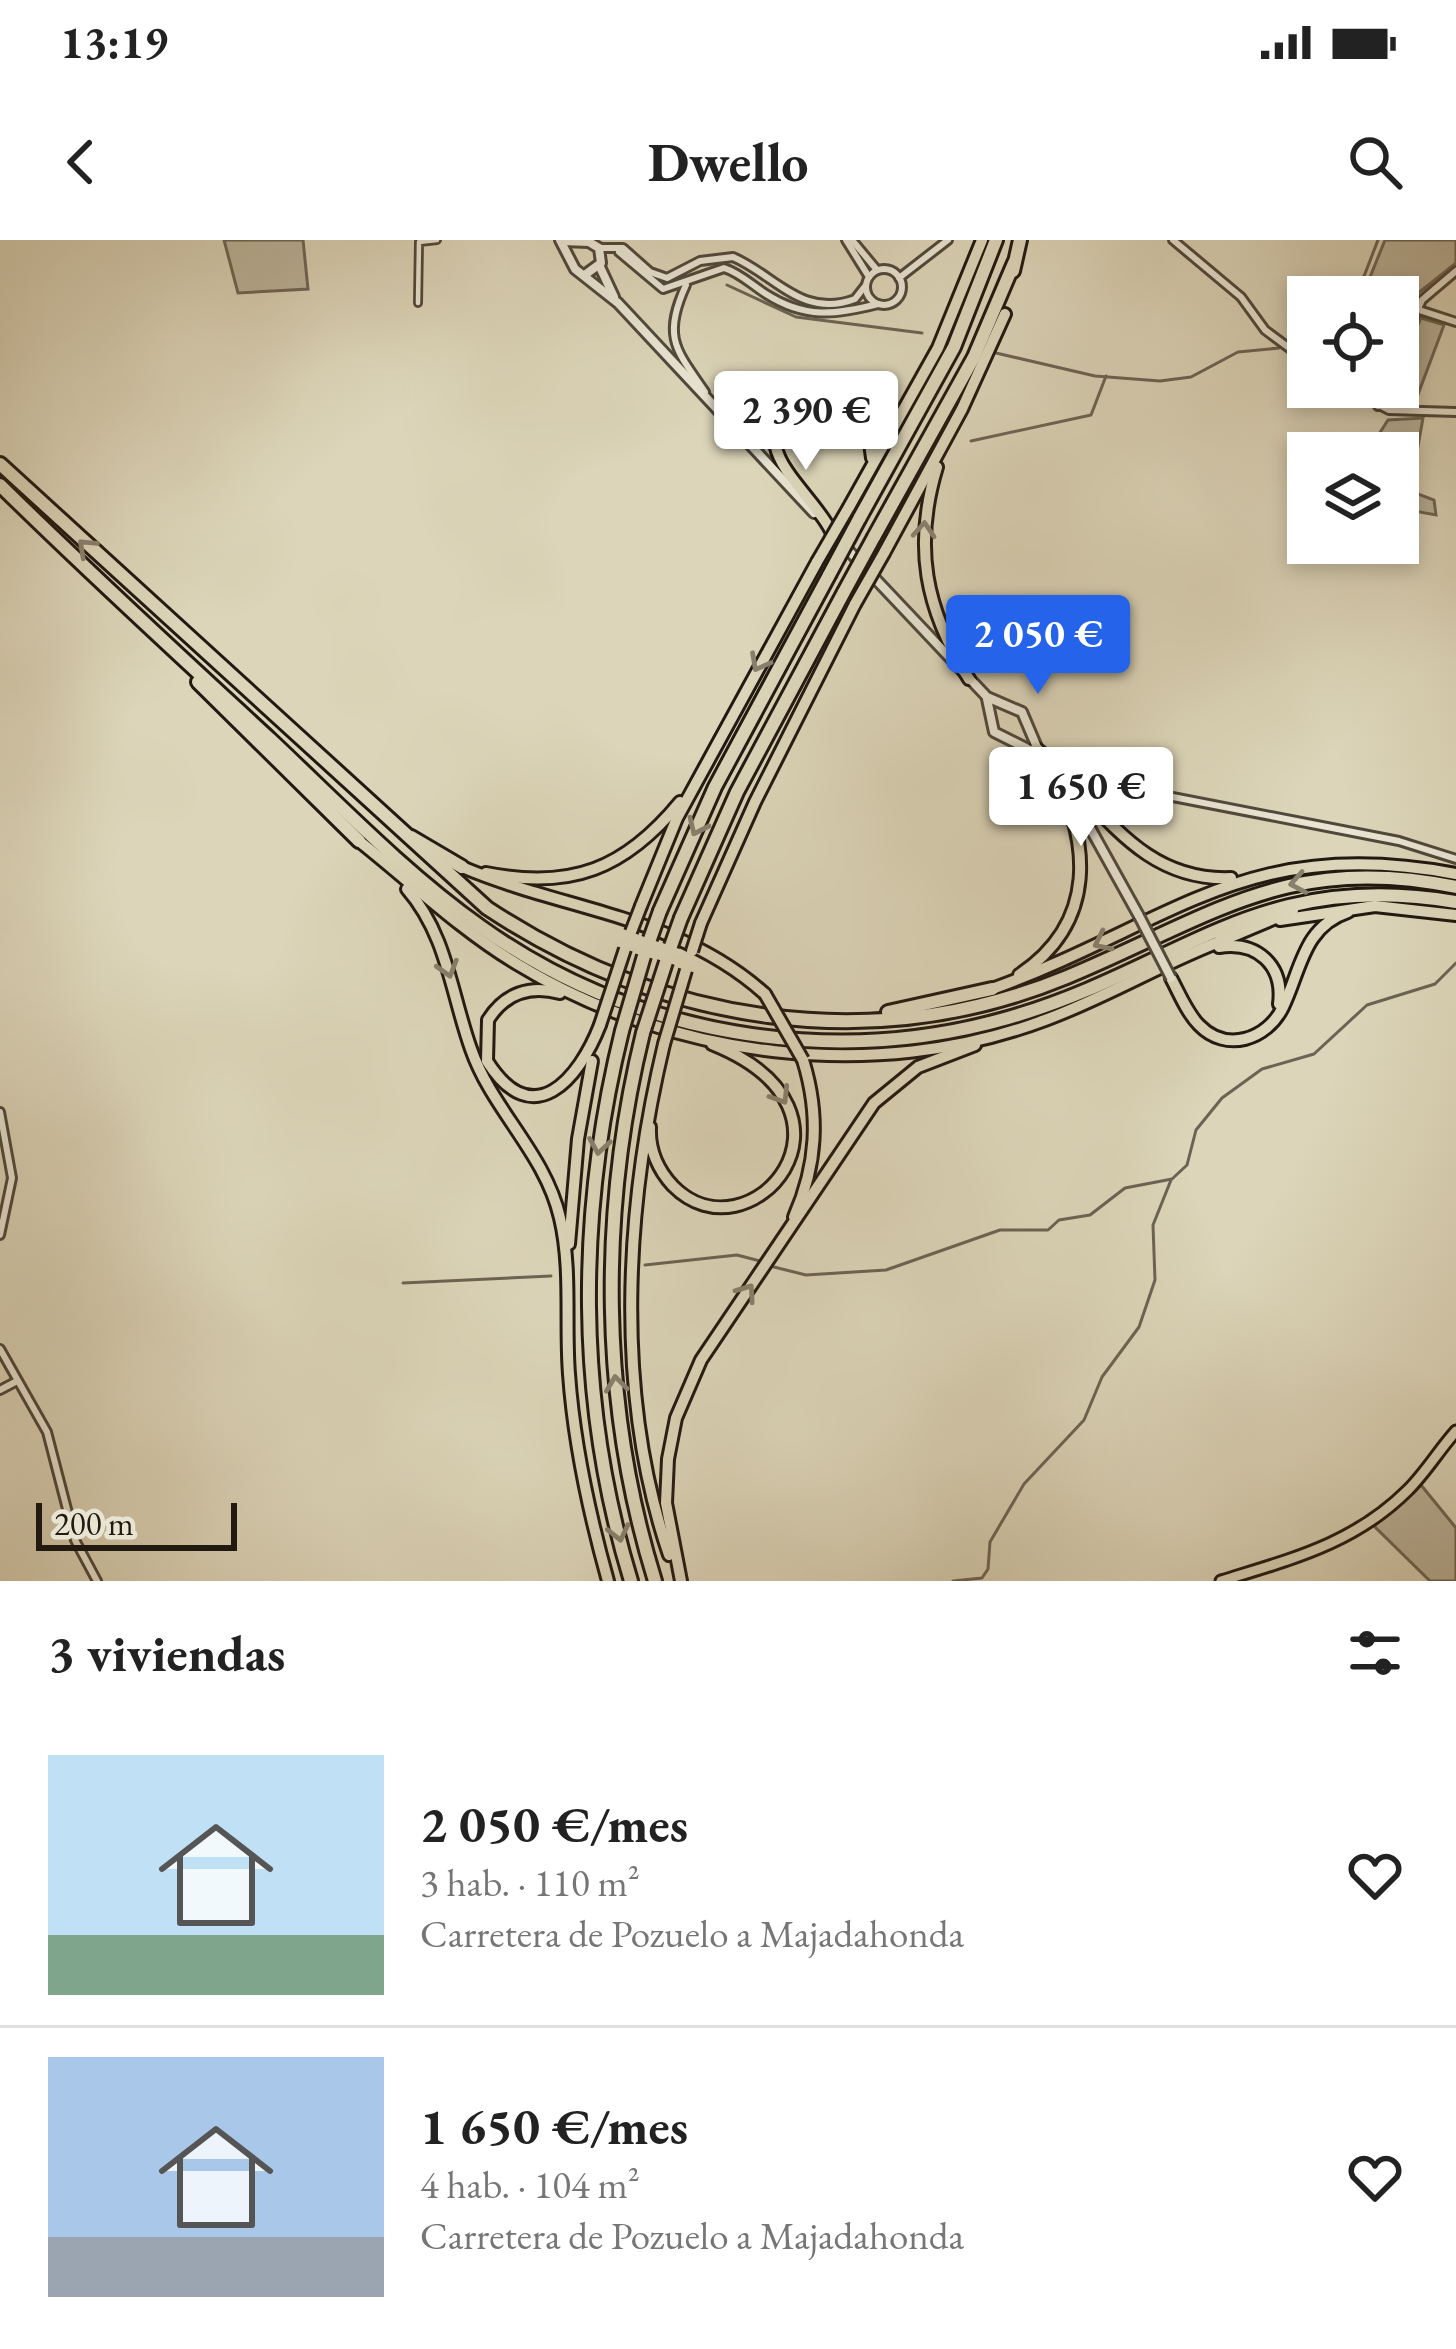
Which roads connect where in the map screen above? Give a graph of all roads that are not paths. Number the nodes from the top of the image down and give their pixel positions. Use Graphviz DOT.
graph roads {
  1 [pos="437,240"];
  2 [pos="561,240"];
  3 [pos="849,240"];
  4 [pos="947,240"];
  5 [pos="982,240"];
  6 [pos="996,240"];
  7 [pos="1021,240"];
  8 [pos="1173,240"];
  9 [pos="418,241"];
  10 [pos="590,243"];
  11 [pos="619,252"];
  12 [pos="571,258"];
  13 [pos="1014,263"];
  14 [pos="600,265"];
  15 [pos="877,270"];
  16 [pos="1456,271"];
  17 [pos="584,274"];
  18 [pos="899,278"];
  19 [pos="867,281"];
  20 [pos="686,285"];
  21 [pos="618,303"];
  22 [pos="418,304"];
  23 [pos="878,304"];
  24 [pos="1419,305"];
  25 [pos="1419,310"];
  26 [pos="1005,314"];
  27 [pos="1456,322"];
  28 [pos="1287,346"];
  29 [pos="709,400"];
  30 [pos="1382,408"];
  31 [pos="1456,412"];
  32 [pos="945,443"];
  33 [pos="0,464"];
  34 [pos="869,470"];
  35 [pos="0,485"];
  36 [pos="832,533"];
  37 [pos="104,584"];
  38 [pos="969,679"];
  39 [pos="987,697"];
  40 [pos="1006,706"];
  41 [pos="993,716"];
  42 [pos="1026,728"];
  43 [pos="1012,740"];
  44 [pos="1036,748"];
  45 [pos="1051,764"];
  46 [pos="697,781"];
  47 [pos="406,834"];
  48 [pos="359,842"];
  49 [pos="1456,859"];
  50 [pos="461,867"];
  51 [pos="1456,874"];
  52 [pos="1246,877"];
  53 [pos="1456,887"];
  54 [pos="1357,894"];
  55 [pos="1456,902"];
  56 [pos="1375,906"];
  57 [pos="1456,915"];
  58 [pos="1221,940"];
  59 [pos="1194,954"];
  60 [pos="1171,978"];
  61 [pos="992,989"];
  62 [pos="578,998"];
  63 [pos="759,1017"];
  64 [pos="1042,1022"];
  65 [pos="1271,1024"];
  66 [pos="600,1025"];
  67 [pos="687,1034"];
  68 [pos="655,1082"];
  69 [pos="0,1112"];
  70 [pos="0,1235"];
  71 [pos="782,1242"];
  72 [pos="566,1283"];
  73 [pos="0,1349"];
  74 [pos="17,1381"];
  75 [pos="0,1390"];
  76 [pos="1456,1431"];
  77 [pos="97,1581"];
  78 [pos="608,1581"];
  79 [pos="631,1581"];
  80 [pos="655,1581"];
  81 [pos="679,1581"];
  82 [pos="1221,1581"];
  1 -- 9 [label="street"];
  2 -- 10 [label="street"];
  2 -- 12 [label="street"];
  3 -- 15 [label="street"];
  3 -- 19 [label="street"];
  4 -- 18 [label="street"];
  5 -- 34 [label="highway"];
  6 -- 79 [label="highway, one-way, bridge"];
  7 -- 13 [label="highway"];
  8 -- 28 [label="street"];
  9 -- 22 [label="street"];
  10 -- 12 [label="street"];
  10 -- 14 [label="street"];
  10 -- 19 [label="street"];
  11 -- 20 [label="street"];
  12 -- 17 [label="street"];
  13 -- 26 [label="highway"];
  80 -- 13 [label="highway, one-way, bridge"];
  14 -- 17 [label="street"];
  14 -- 21 [label="street"];
  15 -- 18 [label="street"];
  15 -- 19 [label="street"];
  16 -- 24 [label="street"];
  17 -- 21 [label="street"];
  18 -- 23 [label="street"];
  19 -- 23 [label="street"];
  20 -- 23 [label="street"];
  20 -- 29 [label="street"];
  21 -- 29 [label="street"];
  25 -- 27 [label="street"];
  26 -- 32 [label="highway"];
  29 -- 36 [label="street"];
  30 -- 31 [label="street"];
  38 -- 32 [label="highway, one-way"];
  32 -- 68 [label="highway, bridge"];
  47 -- 33 [label="highway, one-way"];
  34 -- 36 [label="highway"];
  34 -- 46 [label="highway, one-way, bridge"];
  35 -- 37 [label="highway"];
  36 -- 38 [label="street"];
  37 -- 48 [label="highway"];
  37 -- 54 [label="highway"];
  38 -- 39 [label="street"];
  39 -- 40 [label="street"];
  39 -- 41 [label="street"];
  40 -- 41 [label="street"];
  40 -- 42 [label="street"];
  41 -- 43 [label="street"];
  42 -- 43 [label="street"];
  42 -- 44 [label="street"];
  43 -- 45 [label="street"];
  44 -- 45 [label="highway"];
  45 -- 49 [label="street"];
  45 -- 52 [label="highway"];
  45 -- 60 [label="street, bridge"];
  45 -- 61 [label="highway"];
  46 -- 50 [label="highway"];
  46 -- 66 [label="highway, bridge"];
  47 -- 50 [label="highway"];
  47 -- 63 [label="highway"];
  48 -- 62 [label="highway"];
  48 -- 72 [label="highway, one-way"];
  50 -- 71 [label="highway, bridge"];
  51 -- 52 [label="highway"];
  52 -- 61 [label="highway, one-way"];
  53 -- 63 [label="highway, one-way"];
  54 -- 55 [label="highway"];
  54 -- 58 [label="highway"];
  56 -- 57 [label="highway"];
  56 -- 58 [label="highway"];
  56 -- 65 [label="highway"];
  58 -- 59 [label="highway"];
  59 -- 64 [label="highway"];
  59 -- 65 [label="highway"];
  60 -- 65 [label="highway"];
  61 -- 63 [label="highway"];
  62 -- 66 [label="highway"];
  62 -- 67 [label="highway"];
  64 -- 67 [label="highway"];
  64 -- 71 [label="highway"];
  66 -- 72 [label="highway"];
  67 -- 68 [label="highway, one-way"];
  68 -- 81 [label="highway"];
  69 -- 70 [label="street"];
  81 -- 71 [label="highway, one-way"];
  72 -- 78 [label="highway"];
  73 -- 74 [label="street"];
  74 -- 75 [label="street"];
  74 -- 77 [label="street"];
  76 -- 82 [label="main road"];
}
